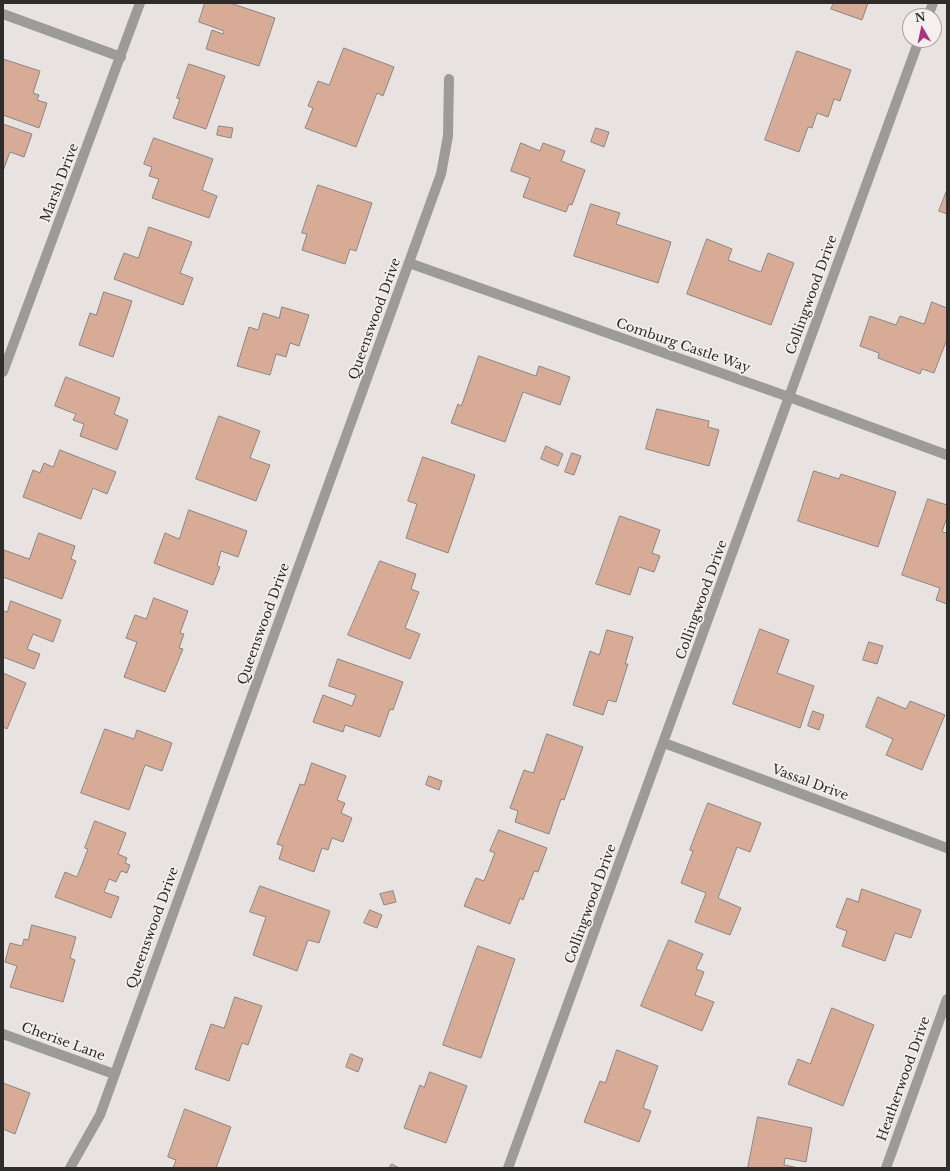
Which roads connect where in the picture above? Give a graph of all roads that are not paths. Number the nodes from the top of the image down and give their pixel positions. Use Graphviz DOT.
graph roads {
  1 [pos="140,3"];
  2 [pos="3,14"];
  3 [pos="916,48"];
  4 [pos="121,57"];
  5 [pos="449,79"];
  6 [pos="409,263"];
  7 [pos="3,372"];
  8 [pos="789,397"];
  9 [pos="947,455"];
  10 [pos="664,743"];
  11 [pos="947,848"];
  12 [pos="947,999"];
  13 [pos="3,1034"];
  14 [pos="114,1074"];
  15 [pos="70,1168"];
  16 [pos="508,1168"];
  17 [pos="886,1168"];
  1 -- 4 [label="street, Marsh Drive"];
  2 -- 4 [label="street"];
  3 -- 8 [label="street, Collingwood Drive"];
  4 -- 7 [label="street, Marsh Drive"];
  5 -- 6 [label="street, Queenswood Drive"];
  6 -- 8 [label="street, Comburg Castle Way"];
  6 -- 14 [label="street, Queenswood Drive"];
  8 -- 9 [label="street, Comburg Castle Way"];
  8 -- 10 [label="street, Collingwood Drive"];
  10 -- 11 [label="street, Vassal Drive"];
  10 -- 16 [label="street, Collingwood Drive"];
  12 -- 17 [label="street, Heatherwood Drive"];
  13 -- 14 [label="street, Cherise Lane"];
  14 -- 15 [label="street, Queenswood Drive"];
}
